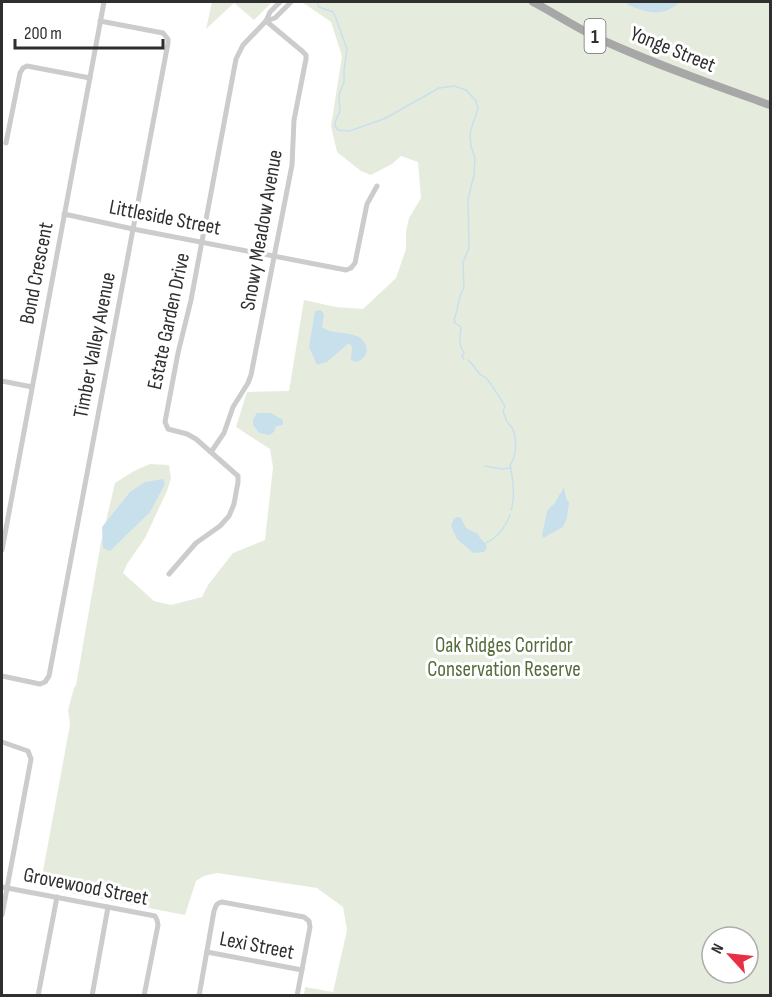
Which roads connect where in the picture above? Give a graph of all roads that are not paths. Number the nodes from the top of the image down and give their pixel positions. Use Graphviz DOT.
graph roads {
  1 [pos="104,2"];
  2 [pos="280,2"];
  3 [pos="291,2"];
  4 [pos="533,2"];
  5 [pos="100,21"];
  6 [pos="266,21"];
  7 [pos="90,78"];
  8 [pos="771,105"];
  9 [pos="6,142"];
  10 [pos="377,186"];
  11 [pos="64,214"];
  12 [pos="133,229"];
  13 [pos="202,241"];
  14 [pos="274,255"];
  15 [pos="2,381"];
  16 [pos="32,387"];
  17 [pos="211,452"];
  18 [pos="4,524"];
  19 [pos="2,550"];
  20 [pos="170,574"];
  21 [pos="2,676"];
  22 [pos="2,742"];
  23 [pos="4,887"];
  24 [pos="57,897"];
  25 [pos="108,907"];
  26 [pos="2,915"];
  27 [pos="207,952"];
  28 [pos="302,970"];
  29 [pos="38,996"];
  30 [pos="92,996"];
  31 [pos="144,996"];
  32 [pos="199,996"];
  33 [pos="297,996"];
  1 -- 5 [label="street, Bond Crescent"];
  2 -- 6 [label="street, Estate Garden Drive"];
  3 -- 6 [label="street, Estate Garden Drive"];
  4 -- 8 [label="main road, Yonge Street / 1"];
  5 -- 7 [label="street, Bond Crescent"];
  5 -- 12 [label="street, Timber Valley Avenue"];
  6 -- 13 [label="street, Estate Garden Drive"];
  6 -- 14 [label="street, Snowy Meadow Avenue"];
  7 -- 9 [label="street"];
  7 -- 11 [label="street, Bond Crescent"];
  10 -- 14 [label="street, Littleside Street"];
  11 -- 12 [label="street, Littleside Street"];
  11 -- 16 [label="street, Bond Crescent"];
  12 -- 13 [label="street, Littleside Street"];
  12 -- 21 [label="street, Timber Valley Avenue"];
  13 -- 14 [label="street, Littleside Street"];
  13 -- 17 [label="street, Estate Garden Drive"];
  14 -- 17 [label="street, Snowy Meadow Avenue"];
  15 -- 16 [label="street"];
  16 -- 18 [label="street, Bond Crescent"];
  17 -- 20 [label="street, Estate Garden Drive"];
  18 -- 19 [label="street, Bond Crescent"];
  22 -- 23 [label="street"];
  23 -- 24 [label="street, Grovewood Street"];
  23 -- 26 [label="street"];
  24 -- 25 [label="street, Grovewood Street"];
  24 -- 29 [label="street"];
  25 -- 30 [label="street"];
  25 -- 31 [label="street, Grovewood Street"];
  27 -- 28 [label="street, Lexi Street"];
  27 -- 28 [label="street"];
  27 -- 32 [label="street"];
  28 -- 33 [label="street"];
}
